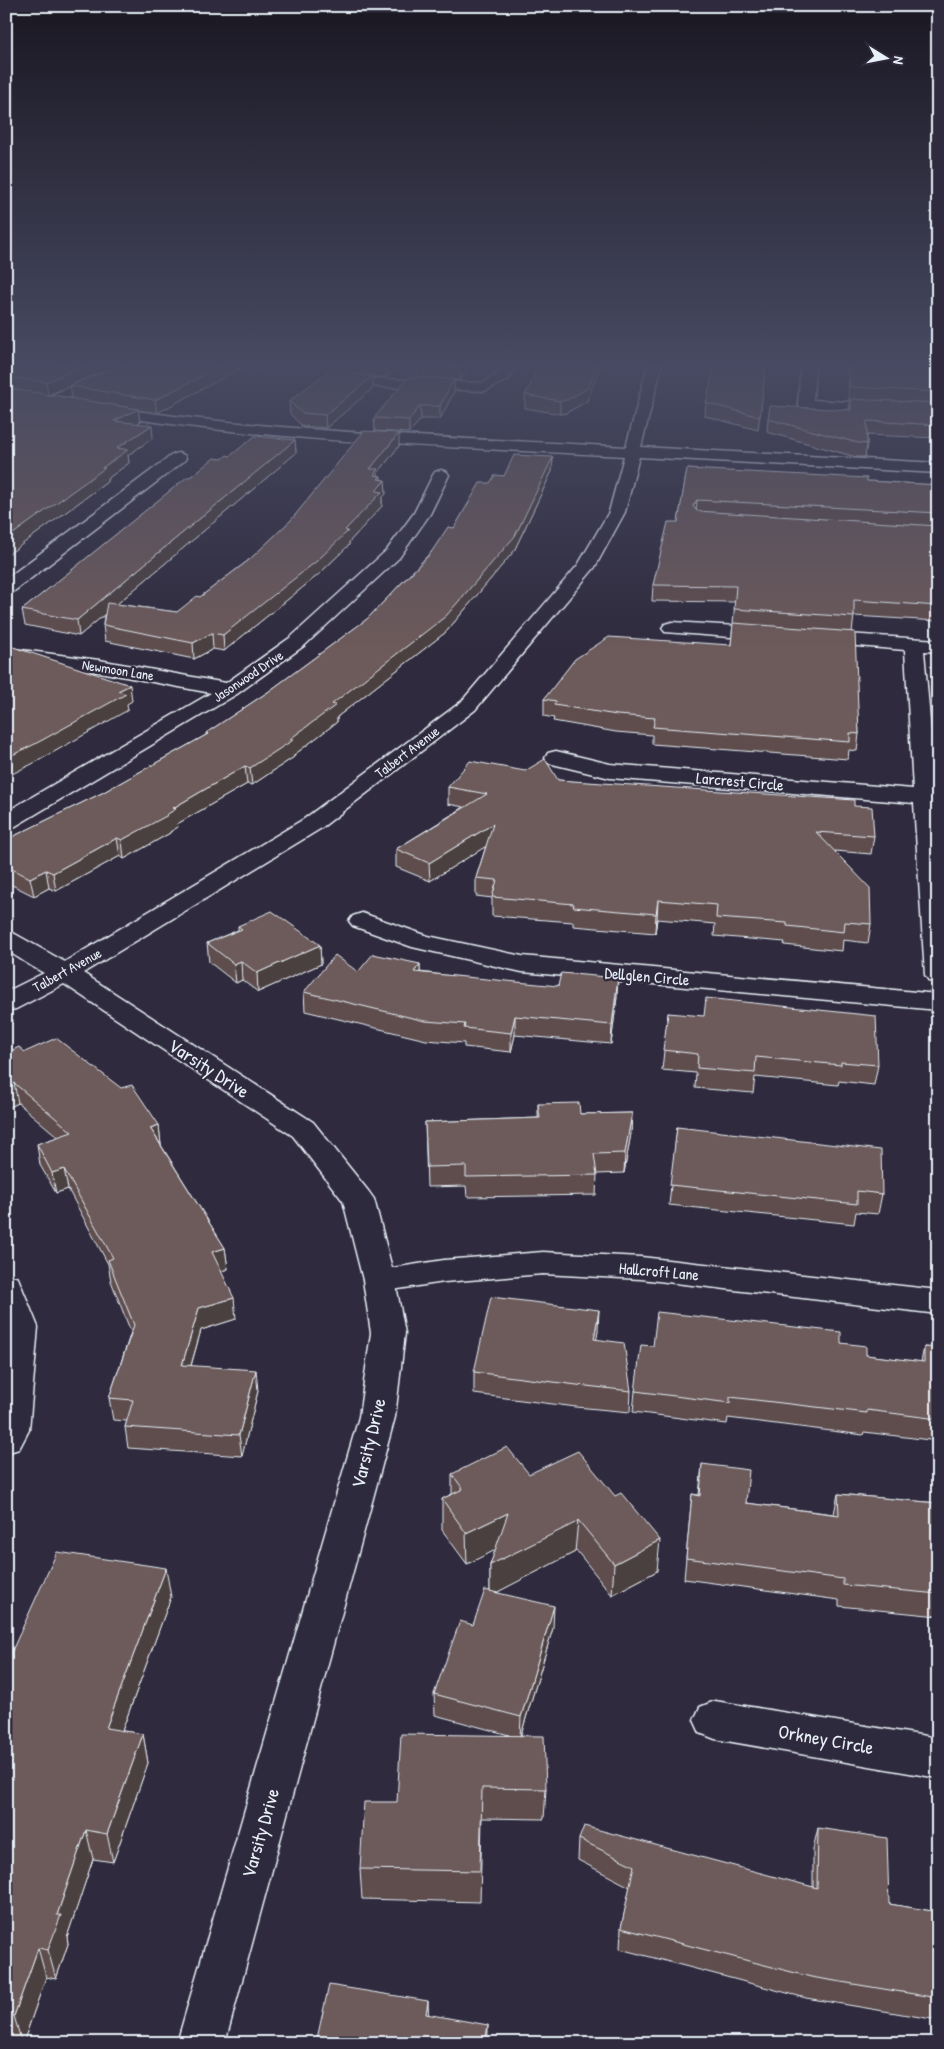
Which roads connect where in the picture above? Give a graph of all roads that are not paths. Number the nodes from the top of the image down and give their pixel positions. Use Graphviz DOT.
graph roads {
  1 [pos="175,461"];
  2 [pos="631,461"];
  3 [pos="797,461"];
  4 [pos="938,468"];
  5 [pos="441,475"];
  6 [pos="6,588"];
  7 [pos="672,628"];
  8 [pos="914,644"];
  9 [pos="938,646"];
  10 [pos="6,654"];
  11 [pos="230,690"];
  12 [pos="556,758"];
  13 [pos="925,797"];
  14 [pos="6,822"];
  15 [pos="362,921"];
  16 [pos="6,939"];
  17 [pos="65,973"];
  18 [pos="938,975"];
  19 [pos="938,1002"];
  20 [pos="6,1003"];
  21 [pos="379,1280"];
  22 [pos="6,1286"];
  23 [pos="938,1302"];
  24 [pos="6,1439"];
  25 [pos="714,1720"];
  26 [pos="938,1758"];
  27 [pos="201,2043"];
  1 -- 6 [label="street"];
  2 -- 17 [label="street, Talbert Avenue"];
  3 -- 4 [label="street"];
  5 -- 11 [label="street, Jasonwood Drive"];
  7 -- 8 [label="street"];
  8 -- 9 [label="street"];
  8 -- 13 [label="street"];
  10 -- 11 [label="street, Newmoon Lane"];
  11 -- 14 [label="street, Jasonwood Drive"];
  12 -- 13 [label="street, Larcrest Circle"];
  13 -- 18 [label="street"];
  15 -- 19 [label="street, Dellglen Circle"];
  16 -- 17 [label="street, Varsity Drive"];
  17 -- 20 [label="street, Talbert Avenue"];
  17 -- 21 [label="street, Varsity Drive"];
  21 -- 23 [label="street, Hallcroft Lane"];
  21 -- 27 [label="street, Varsity Drive"];
  22 -- 24 [label="street"];
  25 -- 26 [label="street, Orkney Circle"];
}
